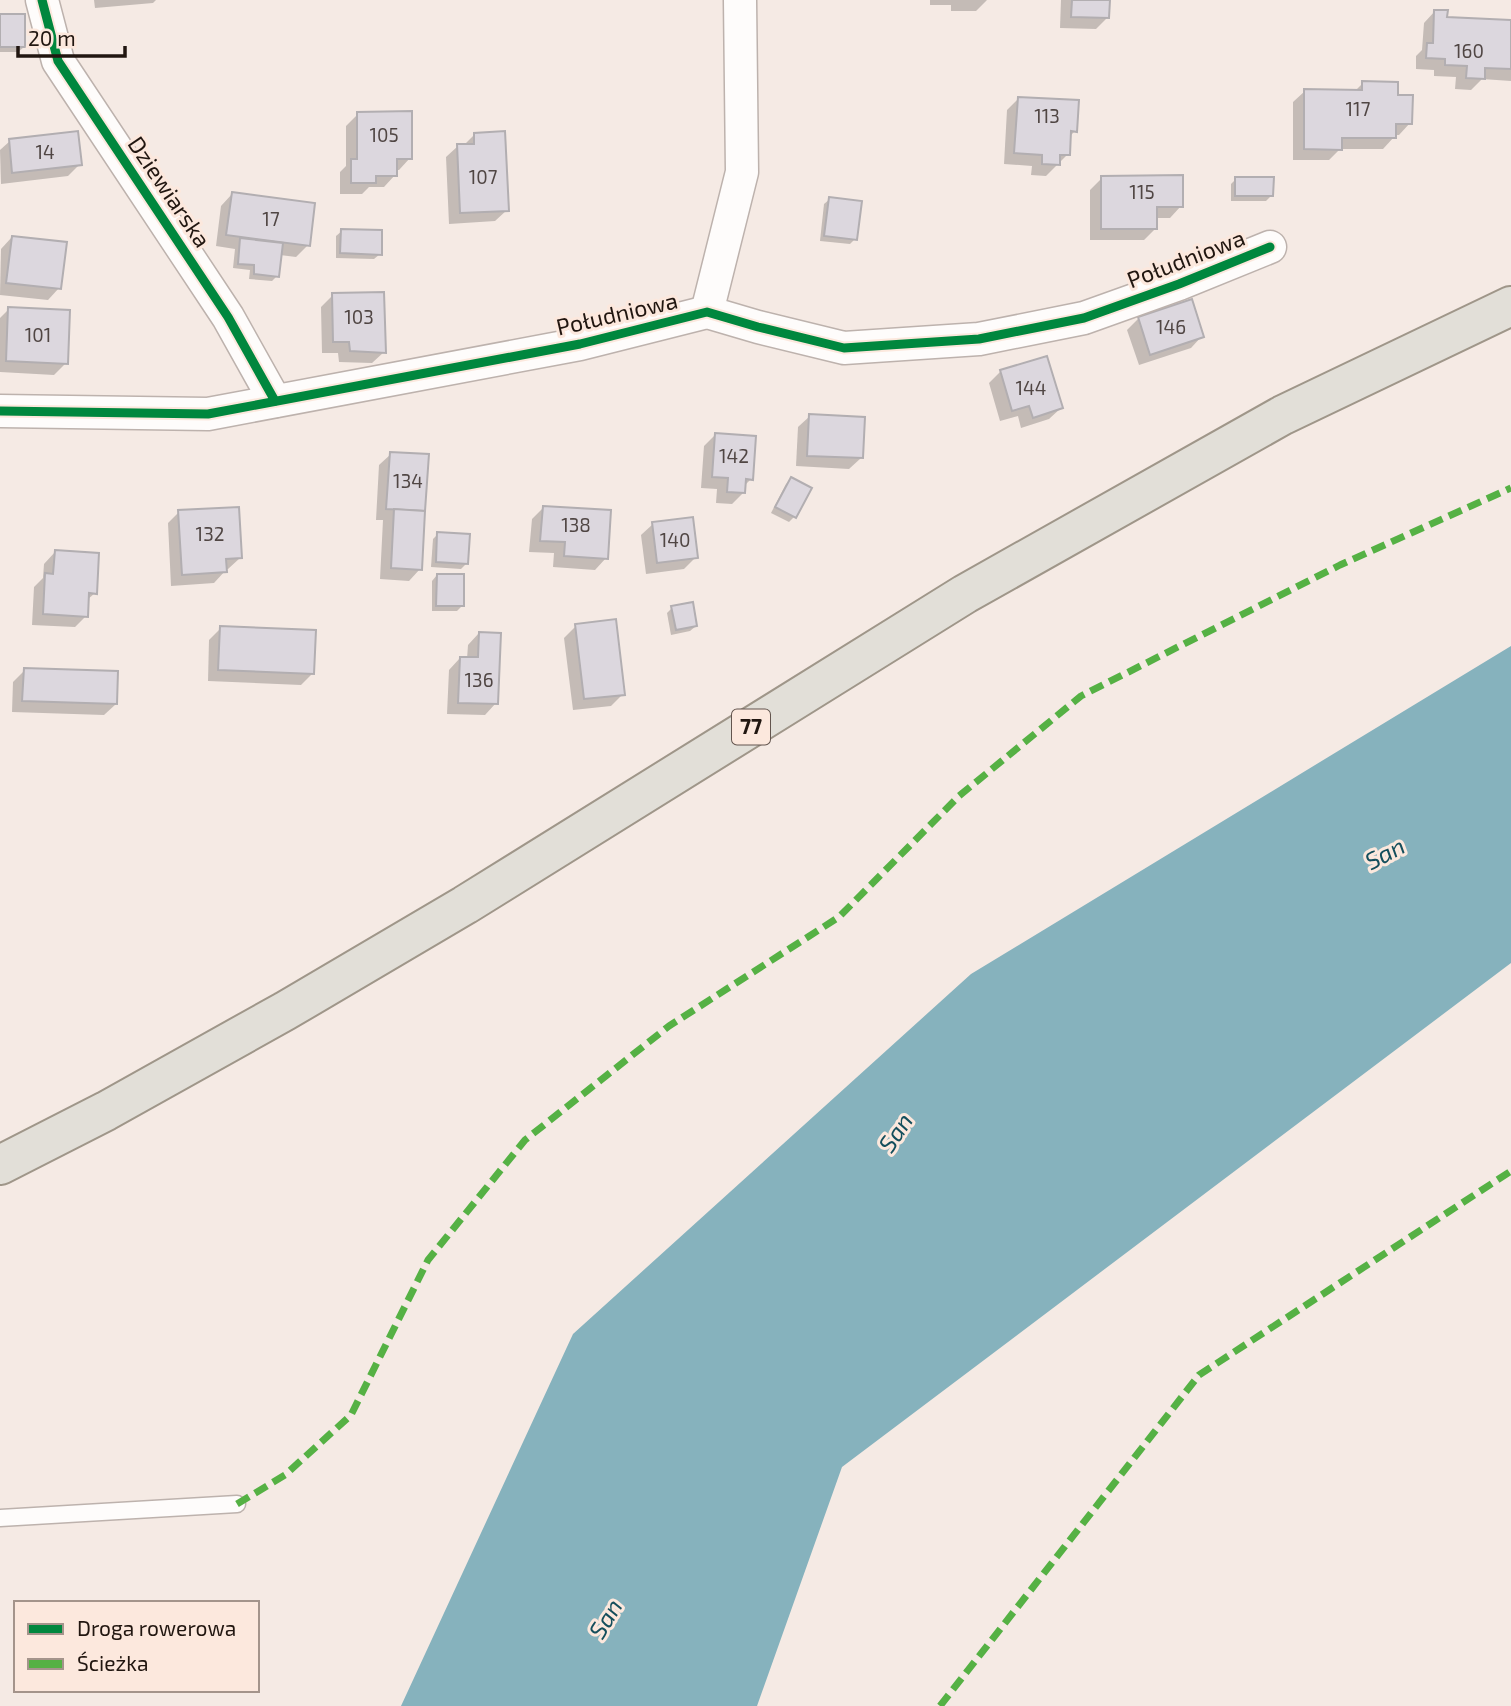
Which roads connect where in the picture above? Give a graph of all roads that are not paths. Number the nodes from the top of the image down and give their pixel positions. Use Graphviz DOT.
graph roads {
  1 [pos="41,0"];
  2 [pos="740,0"];
  3 [pos="1270,247"];
  4 [pos="1511,306"];
  5 [pos="707,312"];
  6 [pos="275,401"];
  7 [pos="0,411"];
  8 [pos="0,1165"];
  9 [pos="237,1504"];
  10 [pos="0,1518"];
  1 -- 6 [label="street, Dziewiarska"];
  2 -- 5 [label="street"];
  3 -- 5 [label="street, Południowa"];
  4 -- 8 [label="main road, 77"];
  5 -- 6 [label="street, Południowa"];
  6 -- 7 [label="street, Południowa"];
  9 -- 10 [label="lane"];
}
